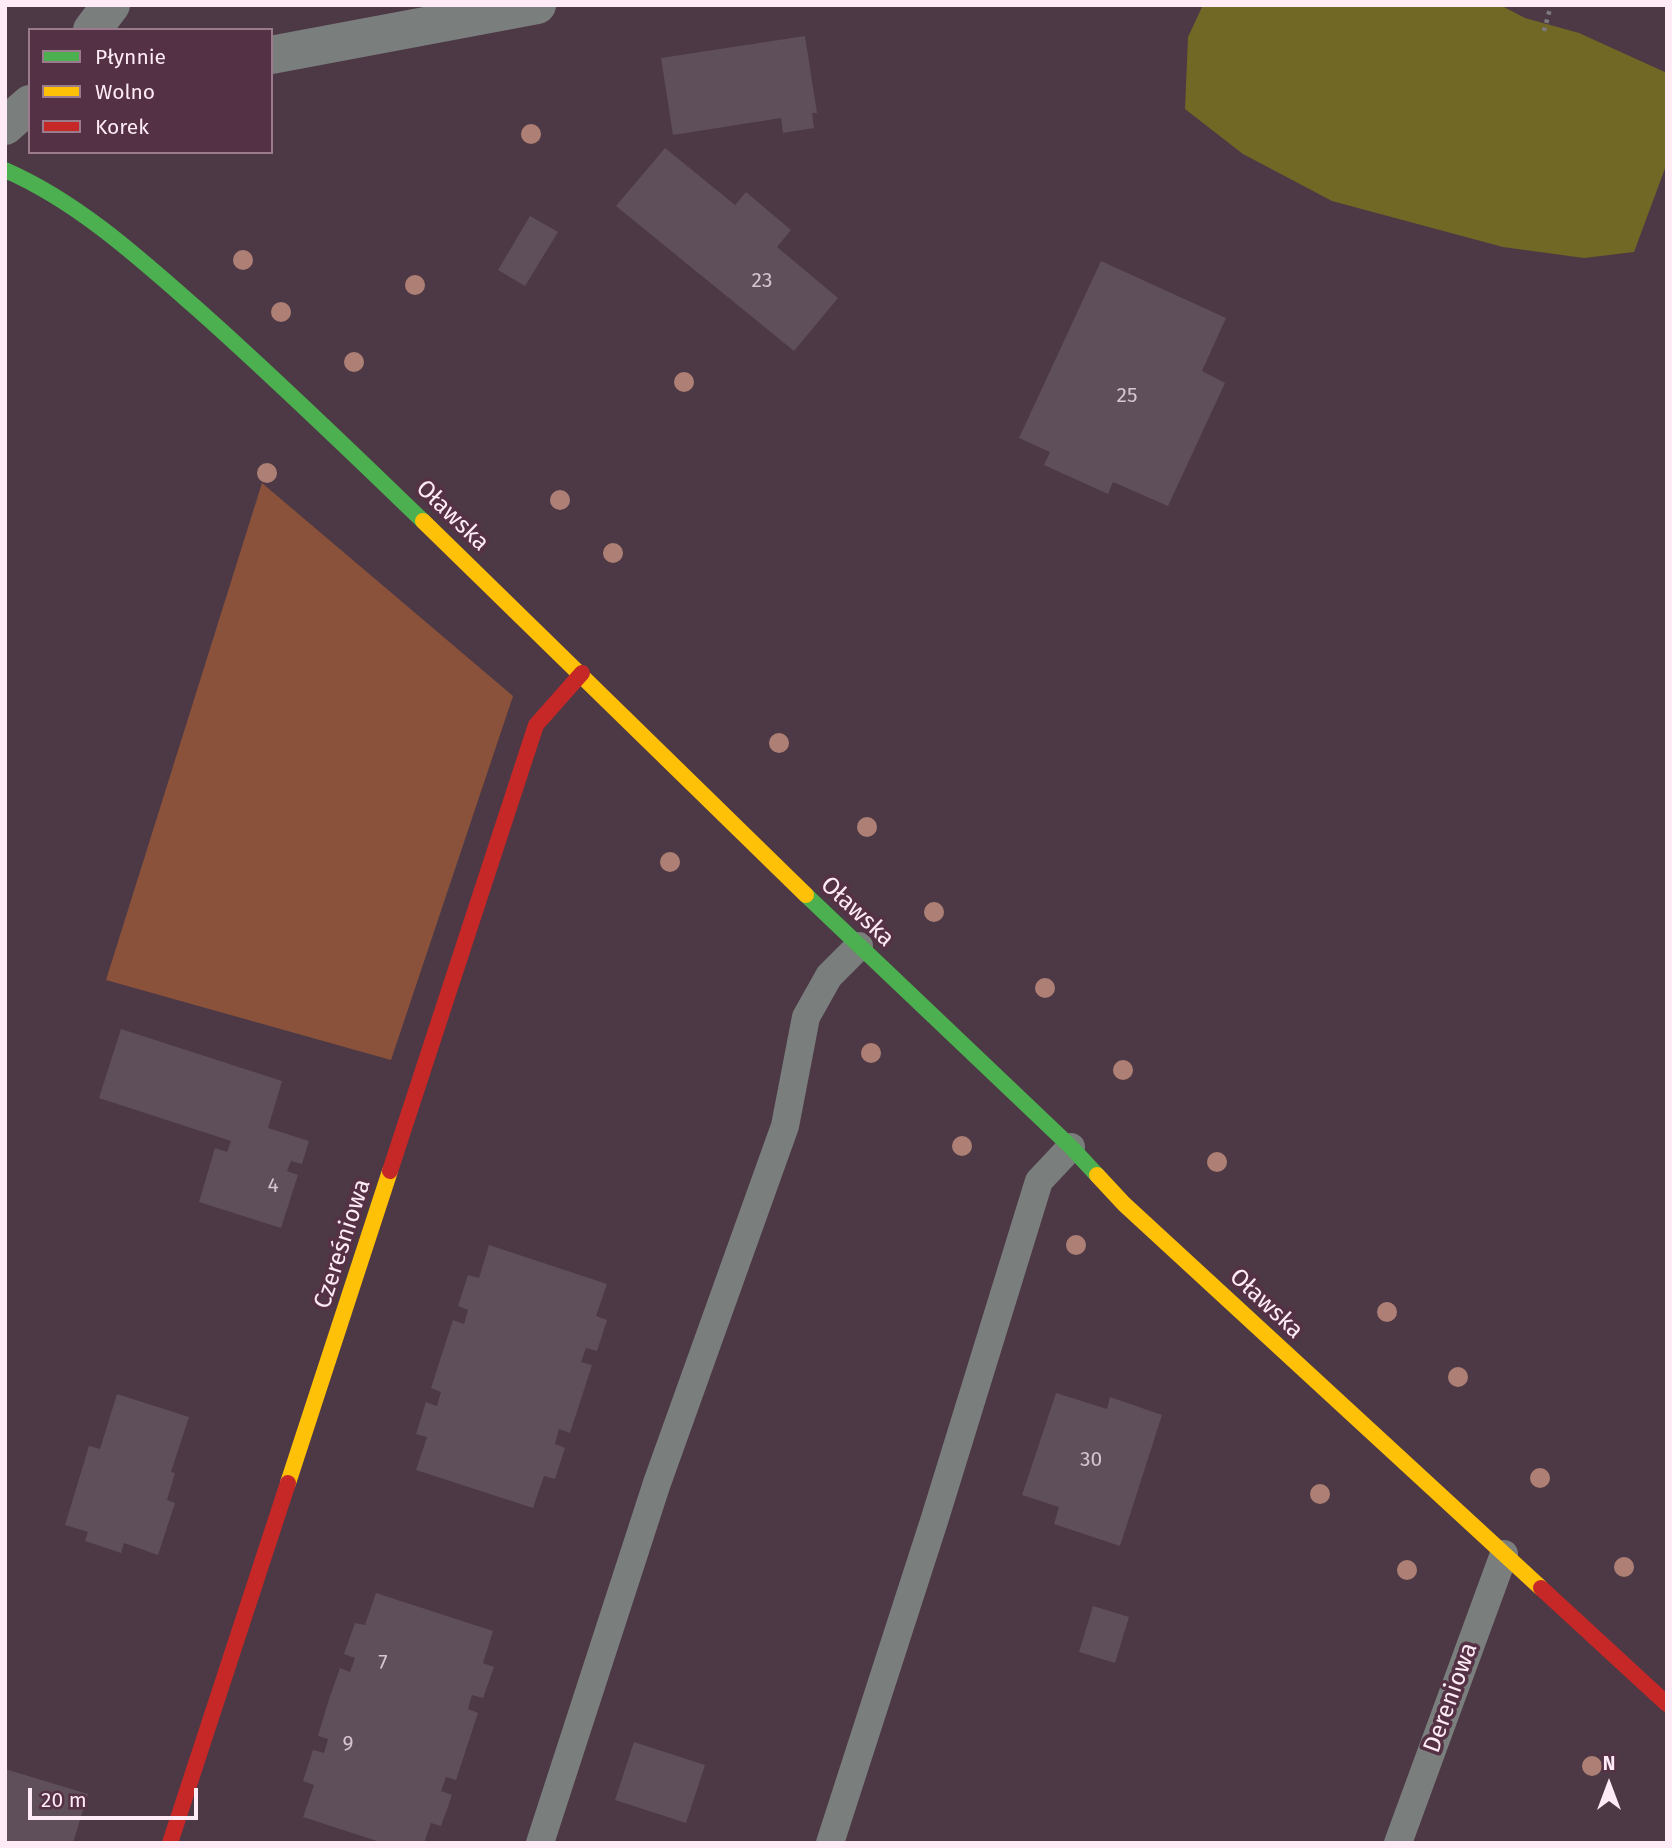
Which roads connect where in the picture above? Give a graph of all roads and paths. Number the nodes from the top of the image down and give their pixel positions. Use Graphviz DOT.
graph roads {
  1 [pos="111,5"];
  2 [pos="537,5"];
  3 [pos="1551,5"];
  4 [pos="94,28"];
  5 [pos="1544,31"];
  6 [pos="273,55"];
  7 [pos="28,106"];
  8 [pos="5,125"];
  9 [pos="5,170"];
  10 [pos="582,673"];
  11 [pos="859,946"];
  12 [pos="1070,1147"];
  13 [pos="1504,1554"];
  14 [pos="1667,1704"];
  15 [pos="170,1843"];
  16 [pos="540,1843"];
  17 [pos="830,1843"];
  18 [pos="1398,1843"];
  1 -- 4 [label="street"];
  2 -- 6 [label="street"];
  3 -- 5 [label="path"];
  7 -- 8 [label="street"];
  9 -- 10 [label="street, Oławska"];
  10 -- 11 [label="street, Oławska"];
  10 -- 15 [label="street, Czereśniowa"];
  11 -- 12 [label="street, Oławska"];
  11 -- 16 [label="lane"];
  12 -- 13 [label="street, Oławska"];
  12 -- 17 [label="lane"];
  13 -- 14 [label="street, Oławska"];
  13 -- 18 [label="lane, Dereniowa"];
}
